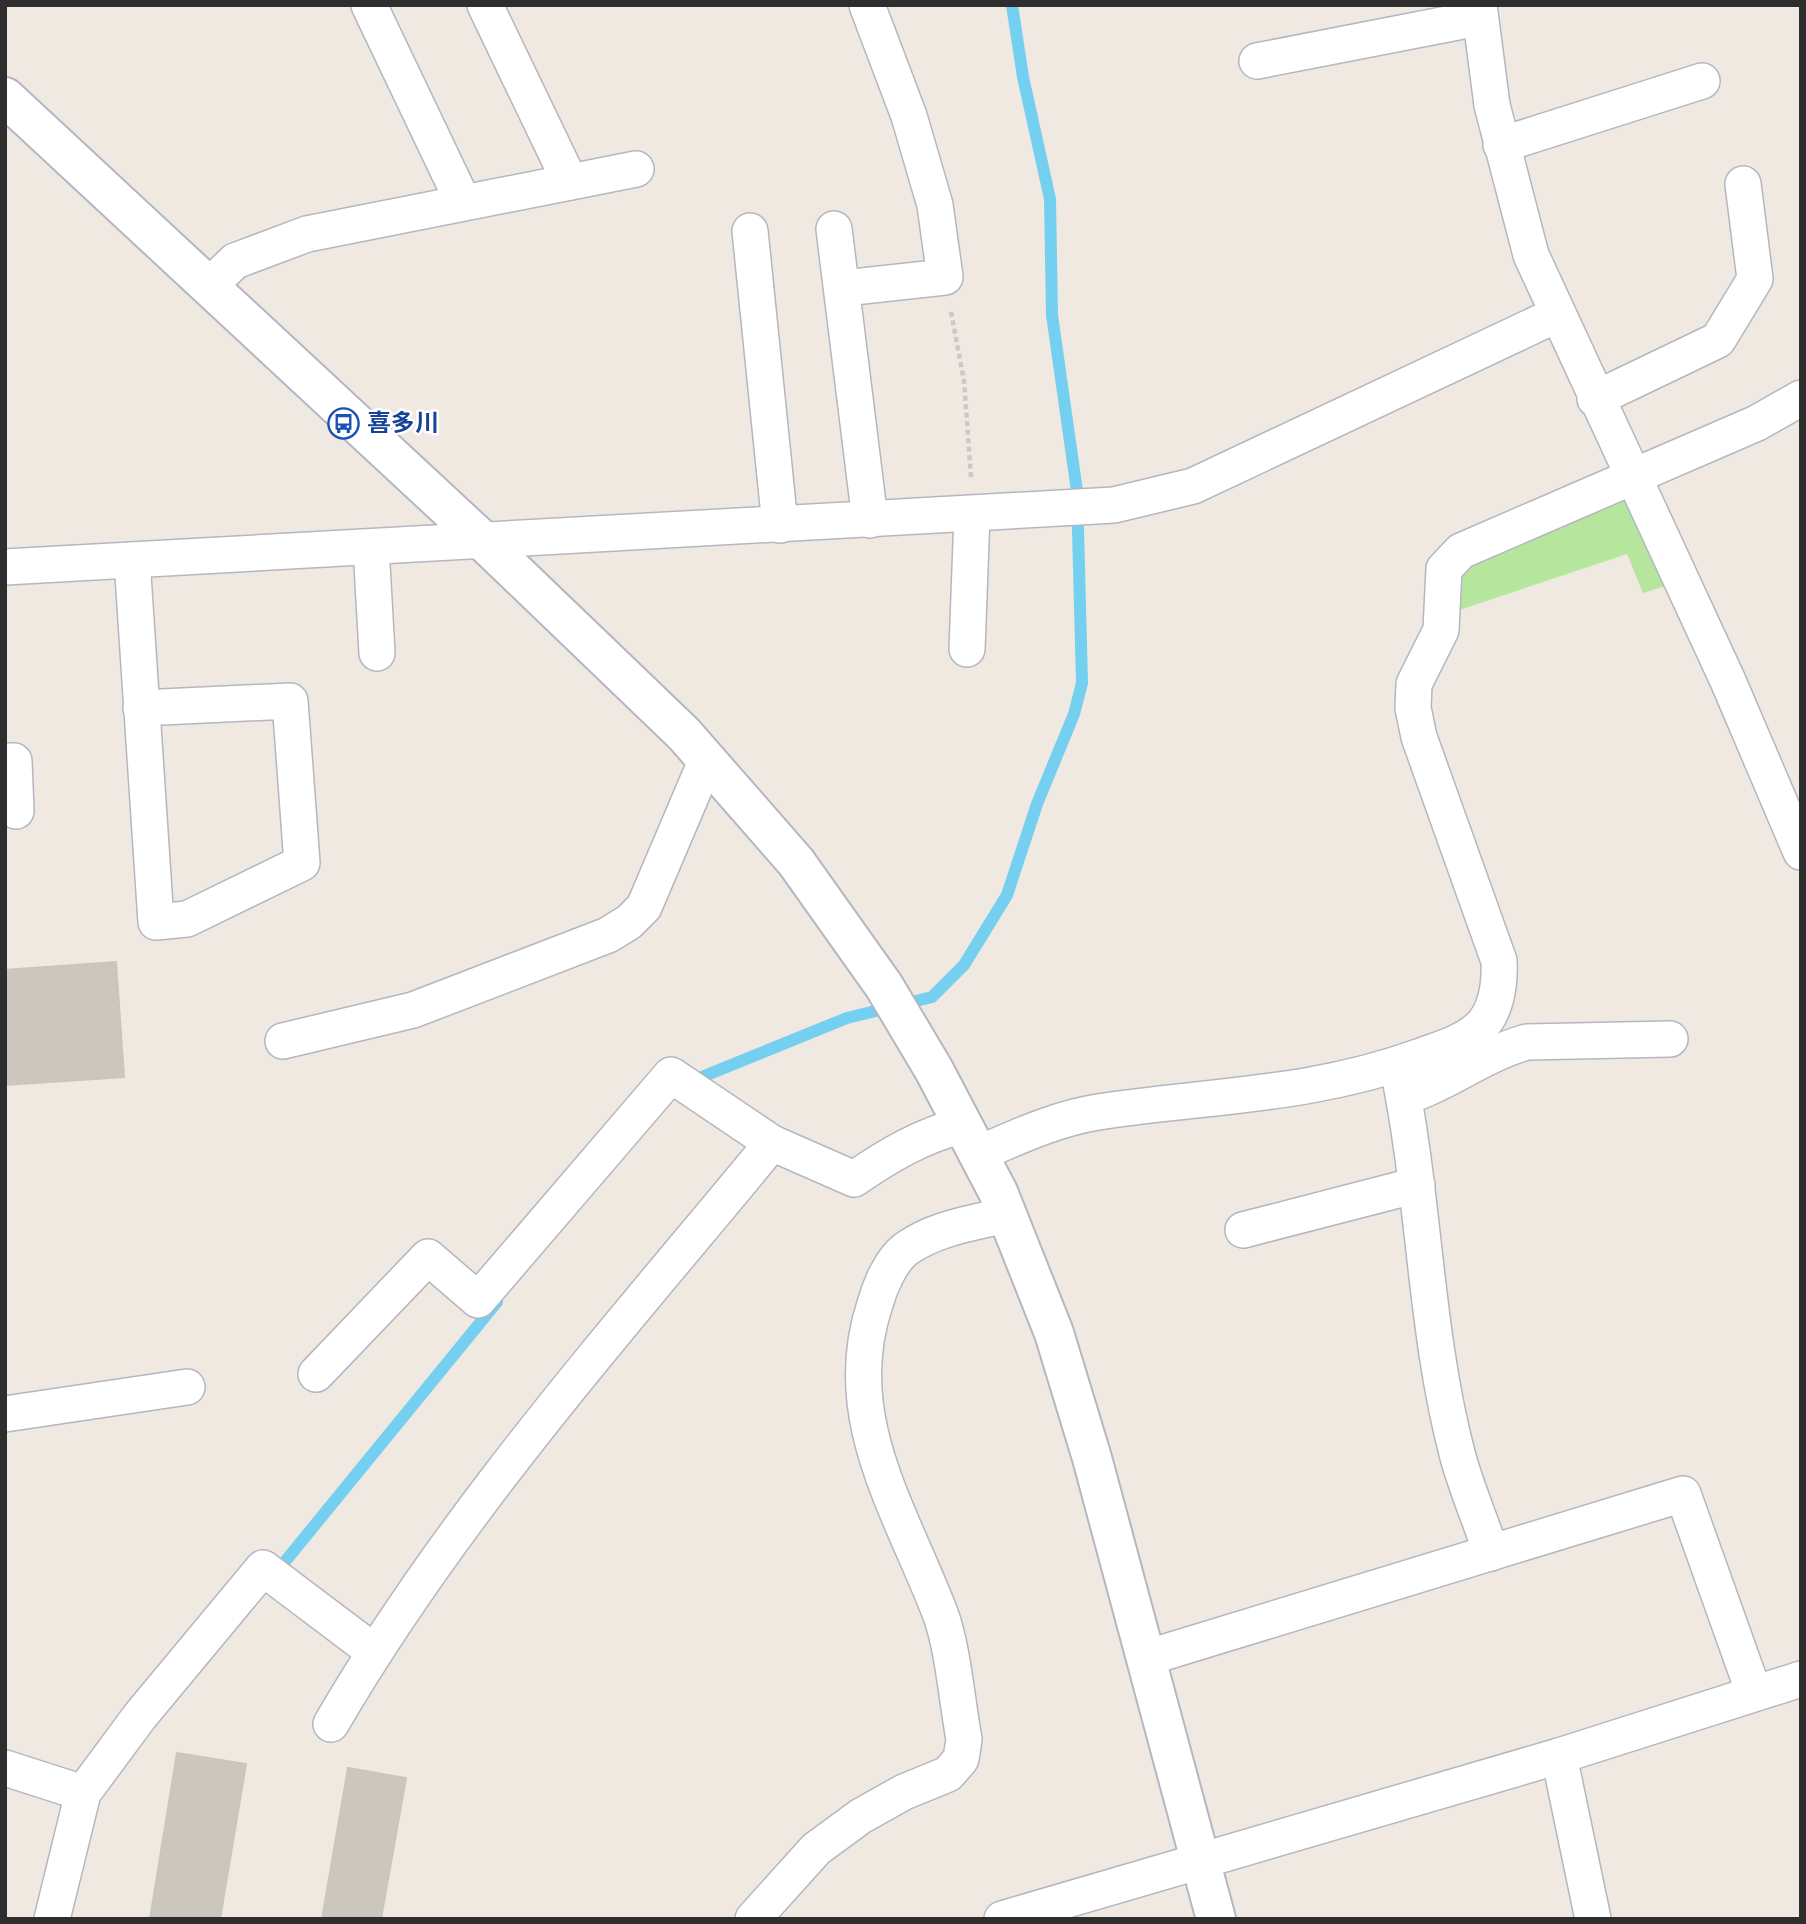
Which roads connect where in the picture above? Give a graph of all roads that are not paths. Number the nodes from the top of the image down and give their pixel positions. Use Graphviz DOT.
graph roads {
  1 [pos="369,5"];
  2 [pos="485,5"];
  3 [pos="867,5"];
  4 [pos="1479,11"];
  5 [pos="1257,61"];
  6 [pos="1702,81"];
  7 [pos="5,97"];
  8 [pos="1501,145"];
  9 [pos="636,169"];
  10 [pos="570,182"];
  11 [pos="1743,184"];
  12 [pos="463,202"];
  13 [pos="834,229"];
  14 [pos="750,231"];
  15 [pos="209,286"];
  16 [pos="844,288"];
  17 [pos="1556,315"];
  18 [pos="1801,398"];
  19 [pos="1595,399"];
  20 [pos="1632,477"];
  21 [pos="972,515"];
  22 [pos="870,520"];
  23 [pos="780,525"];
  24 [pos="482,540"];
  25 [pos="370,547"];
  26 [pos="132,560"];
  27 [pos="5,567"];
  28 [pos="967,649"];
  29 [pos="377,653"];
  30 [pos="141,708"];
  31 [pos="707,759"];
  32 [pos="5,761"];
  33 [pos="16,811"];
  34 [pos="1801,852"];
  35 [pos="1670,1039"];
  36 [pos="283,1041"];
  37 [pos="1468,1052"];
  38 [pos="1400,1081"];
  39 [pos="970,1140"];
  40 [pos="772,1143"];
  41 [pos="1417,1185"];
  42 [pos="1006,1215"];
  43 [pos="1243,1230"];
  44 [pos="316,1374"];
  45 [pos="187,1387"];
  46 [pos="5,1414"];
  47 [pos="1492,1553"];
  48 [pos="373,1651"];
  49 [pos="1146,1658"];
  50 [pos="1801,1679"];
  51 [pos="1754,1693"];
  52 [pos="331,1724"];
  53 [pos="1559,1756"];
  54 [pos="5,1768"];
  55 [pos="83,1793"];
  56 [pos="1200,1859"];
  57 [pos="52,1919"];
  58 [pos="753,1919"];
  59 [pos="1002,1919"];
  60 [pos="1216,1919"];
  61 [pos="1593,1919"];
  1 -- 12 [label="street"];
  2 -- 10 [label="street"];
  3 -- 16 [label="street"];
  4 -- 5 [label="street"];
  4 -- 8 [label="street"];
  6 -- 8 [label="street"];
  7 -- 15 [label="street"];
  8 -- 17 [label="street"];
  9 -- 10 [label="street"];
  10 -- 12 [label="street"];
  11 -- 19 [label="street"];
  12 -- 15 [label="street"];
  13 -- 16 [label="street"];
  14 -- 23 [label="street"];
  15 -- 24 [label="street"];
  16 -- 22 [label="street"];
  17 -- 19 [label="street"];
  17 -- 21 [label="street"];
  18 -- 20 [label="street"];
  19 -- 20 [label="street"];
  20 -- 34 [label="street"];
  20 -- 37 [label="street"];
  21 -- 22 [label="street"];
  21 -- 28 [label="street"];
  22 -- 23 [label="street"];
  23 -- 24 [label="street"];
  24 -- 25 [label="street"];
  24 -- 31 [label="street"];
  25 -- 26 [label="street"];
  25 -- 29 [label="street"];
  26 -- 27 [label="street"];
  26 -- 30 [label="street"];
  30 -- 30 [label="street"];
  31 -- 36 [label="street"];
  31 -- 39 [label="street"];
  32 -- 33 [label="street"];
  35 -- 37 [label="street"];
  37 -- 38 [label="street"];
  38 -- 39 [label="street"];
  38 -- 41 [label="street"];
  39 -- 40 [label="street"];
  39 -- 42 [label="street"];
  40 -- 44 [label="street"];
  40 -- 48 [label="street"];
  41 -- 43 [label="street"];
  41 -- 47 [label="street"];
  42 -- 49 [label="street"];
  42 -- 58 [label="street"];
  45 -- 46 [label="street"];
  47 -- 49 [label="street"];
  47 -- 51 [label="street"];
  48 -- 52 [label="street"];
  48 -- 55 [label="street"];
  49 -- 56 [label="street"];
  50 -- 51 [label="street"];
  51 -- 53 [label="street"];
  53 -- 56 [label="street"];
  53 -- 61 [label="street"];
  54 -- 55 [label="street"];
  55 -- 57 [label="street"];
  56 -- 59 [label="street"];
  56 -- 60 [label="street"];
}
